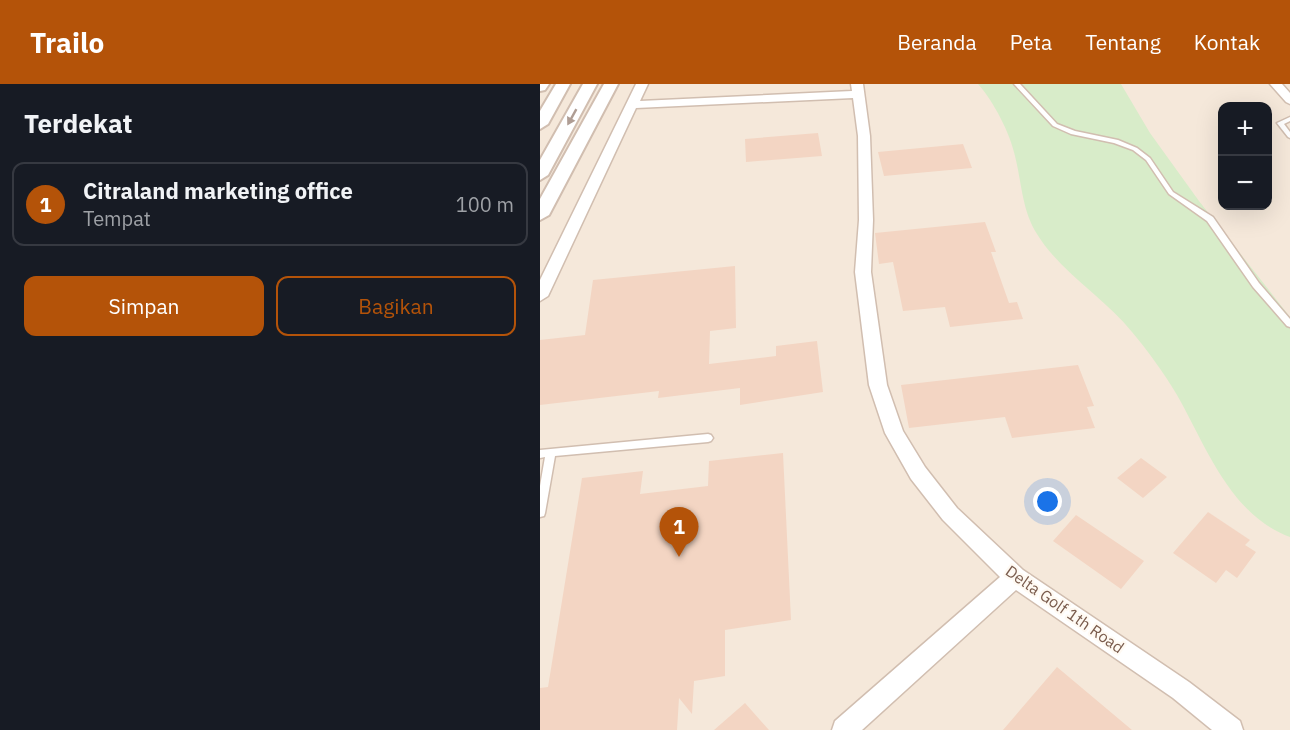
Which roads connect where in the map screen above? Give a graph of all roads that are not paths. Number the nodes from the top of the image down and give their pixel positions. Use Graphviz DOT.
graph roads {
  1 [pos="563,84"];
  2 [pos="590,84"];
  3 [pos="611,84"];
  4 [pos="642,84"];
  5 [pos="1017,84"];
  6 [pos="1276,84"];
  7 [pos="858,89"];
  8 [pos="1290,100"];
  9 [pos="631,105"];
  10 [pos="1290,119"];
  11 [pos="540,124"];
  12 [pos="1290,136"];
  13 [pos="547,150"];
  14 [pos="574,150"];
  15 [pos="540,175"];
  16 [pos="540,181"];
  17 [pos="559,181"];
  18 [pos="540,215"];
  19 [pos="540,296"];
  20 [pos="1290,324"];
  21 [pos="708,438"];
  22 [pos="545,454"];
  23 [pos="540,513"];
  24 [pos="1015,577"];
  25 [pos="844,730"];
  26 [pos="1231,730"];
  1 -- 11 [label="street"];
  2 -- 13 [label="street, one-way"];
  3 -- 14 [label="street"];
  4 -- 9 [label="street"];
  5 -- 20 [label="lane"];
  6 -- 8 [label="street"];
  7 -- 9 [label="street"];
  7 -- 24 [label="street, Delta Golf 1th Road"];
  9 -- 19 [label="street"];
  10 -- 12 [label="lane"];
  13 -- 14 [label="street"];
  13 -- 15 [label="street"];
  14 -- 17 [label="street"];
  16 -- 17 [label="street"];
  17 -- 18 [label="street"];
  21 -- 22 [label="lane"];
  22 -- 23 [label="lane"];
  24 -- 25 [label="street"];
  24 -- 26 [label="street, Delta Golf 1th Road"];
}
